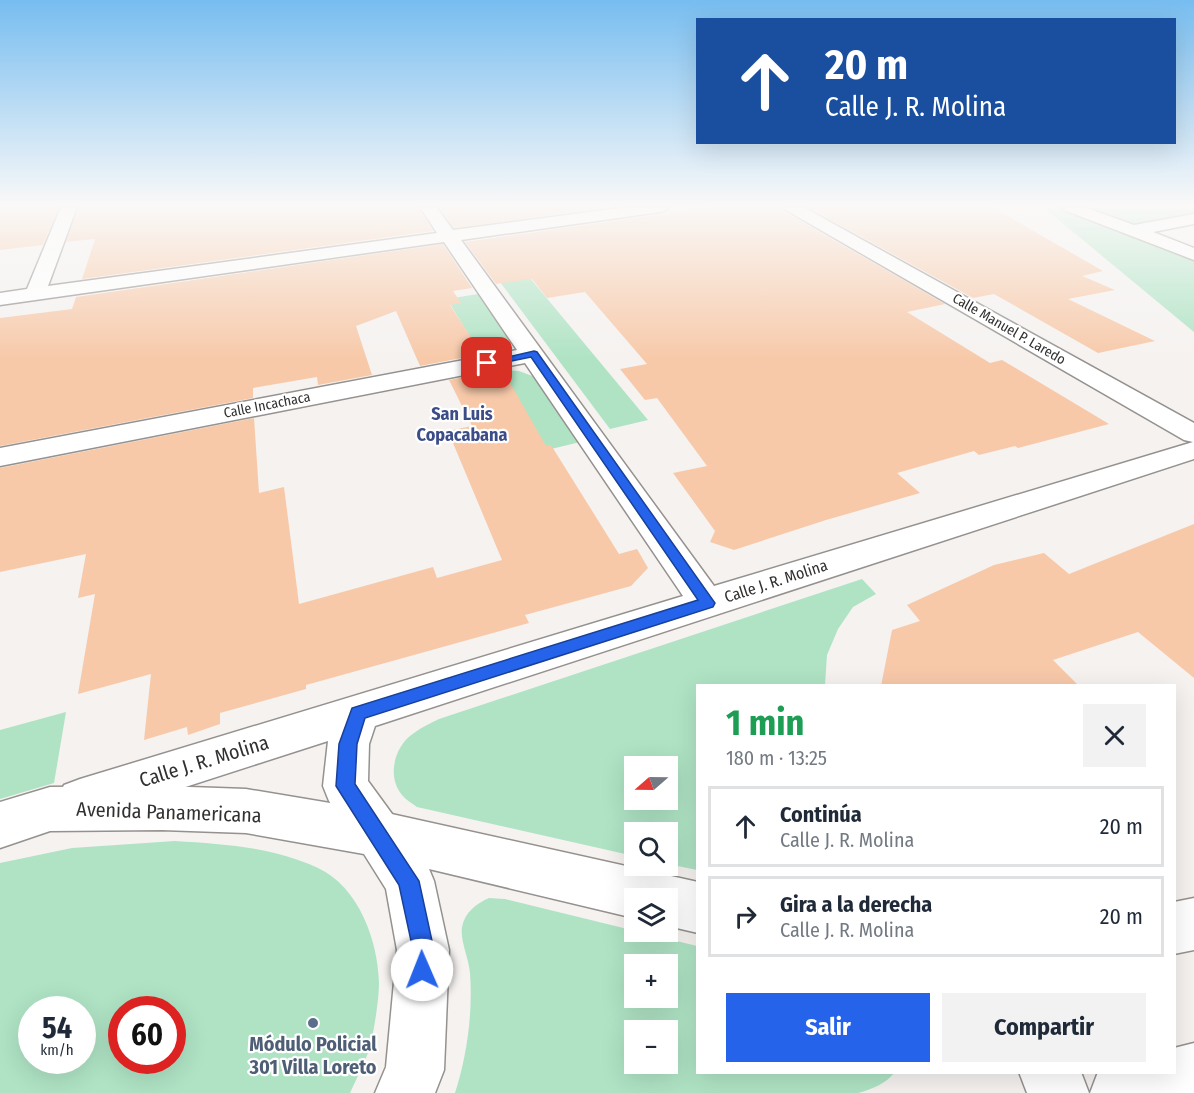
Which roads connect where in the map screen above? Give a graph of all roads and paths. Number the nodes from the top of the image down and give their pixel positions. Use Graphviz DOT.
graph roads {
  1 [pos="49,258"];
  2 [pos="292,258"];
  3 [pos="465,258"];
  4 [pos="882,258"];
  5 [pos="35,294"];
  6 [pos="0,299"];
  7 [pos="534,354"];
  8 [pos="1194,434"];
  9 [pos="1194,450"];
  10 [pos="0,457"];
  11 [pos="707,603"];
  12 [pos="358,713"];
  13 [pos="50,809"];
  14 [pos="0,825"];
  15 [pos="378,834"];
  16 [pos="624,891"];
  17 [pos="678,903"];
  18 [pos="696,908"];
  19 [pos="1194,924"];
  20 [pos="1176,928"];
  21 [pos="1194,1072"];
  22 [pos="1049,1074"];
  23 [pos="405,1093"];
  24 [pos="1059,1093"];
  25 [pos="1120,1093"];
  1 -- 5 [label="street"];
  2 -- 5 [label="street"];
  3 -- 7 [label="street"];
  4 -- 8 [label="street, Calle Manuel P. Laredo"];
  5 -- 6 [label="street"];
  7 -- 10 [label="street, Calle Incachaca"];
  7 -- 11 [label="street"];
  9 -- 11 [label="street, Calle J. R. Molina"];
  11 -- 12 [label="street, Calle J. R. Molina"];
  12 -- 13 [label="street, Calle J. R. Molina"];
  12 -- 15 [label="street"];
  13 -- 14 [label="street, Avenida Panamericana"];
  13 -- 15 [label="street, Avenida Panamericana"];
  15 -- 16 [label="street, Avenida Panamericana"];
  15 -- 23 [label="street"];
  17 -- 18 [label="street"];
  19 -- 20 [label="street"];
  21 -- 25 [label="street"];
  22 -- 24 [label="street"];
}
